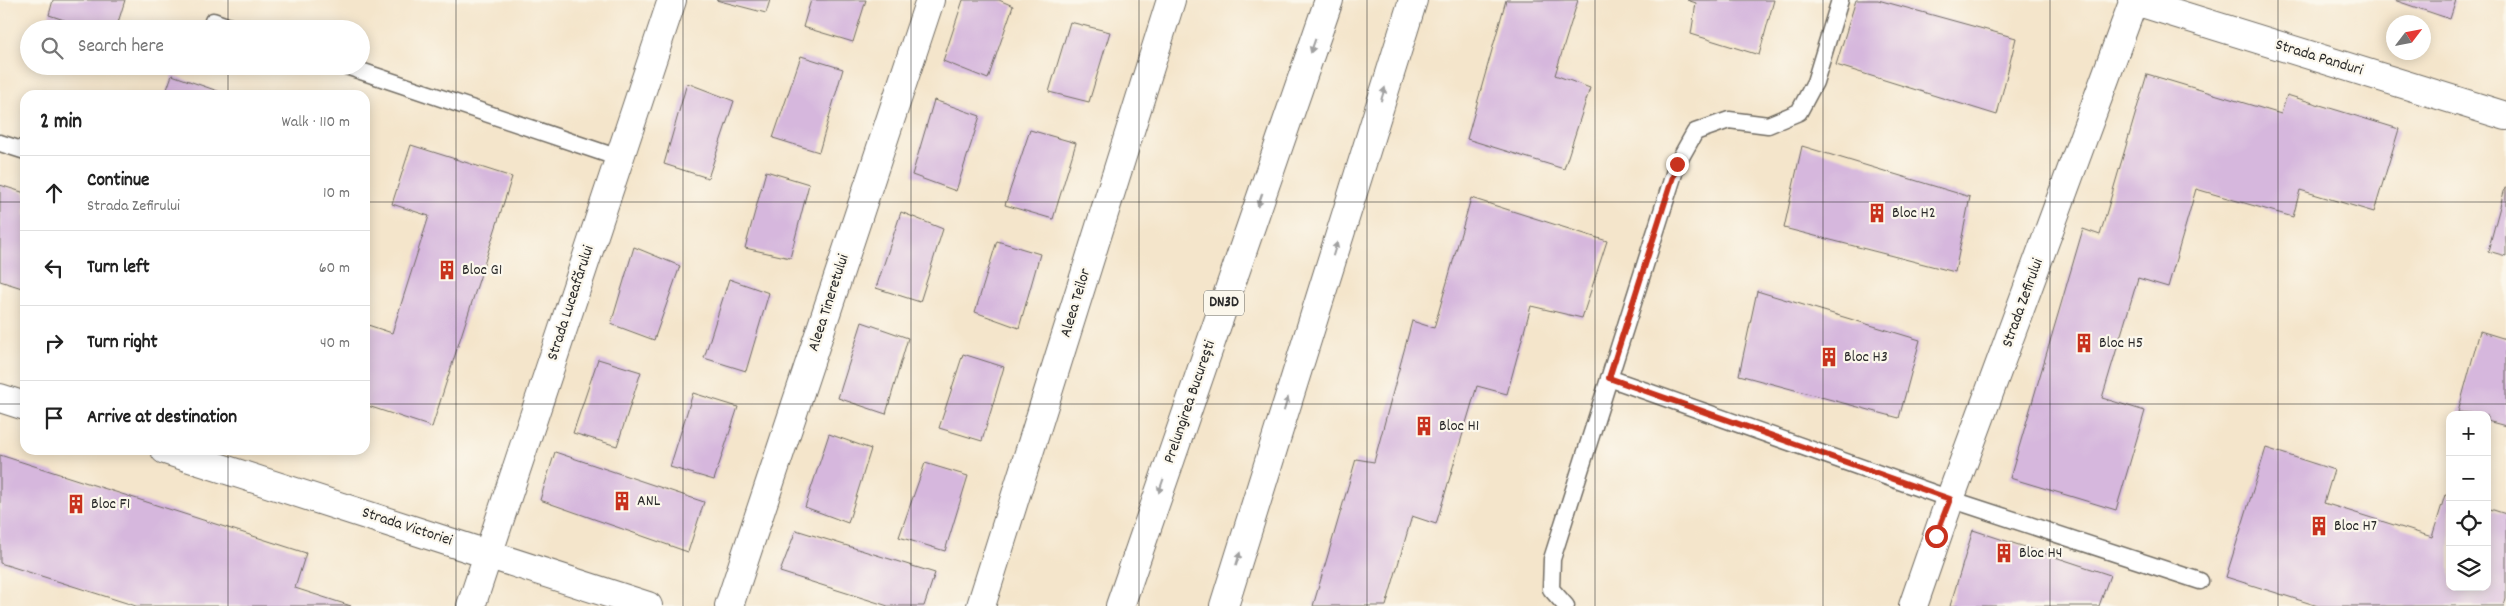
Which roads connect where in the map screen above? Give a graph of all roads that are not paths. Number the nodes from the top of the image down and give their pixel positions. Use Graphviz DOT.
graph roads {
  1 [pos="672,0"];
  2 [pos="930,0"];
  3 [pos="1171,0"];
  4 [pos="1329,0"];
  5 [pos="1412,0"];
  6 [pos="1840,0"];
  7 [pos="2133,0"];
  8 [pos="370,74"];
  9 [pos="2506,116"];
  10 [pos="0,143"];
  11 [pos="20,149"];
  12 [pos="619,158"];
  13 [pos="1609,378"];
  14 [pos="0,398"];
  15 [pos="20,404"];
  16 [pos="181,455"];
  17 [pos="1950,499"];
  18 [pos="488,553"];
  19 [pos="2200,581"];
  20 [pos="471,606"];
  21 [pos="648,606"];
  22 [pos="729,606"];
  23 [pos="981,606"];
  24 [pos="1120,606"];
  25 [pos="1224,606"];
  26 [pos="1566,606"];
  27 [pos="1913,606"];
  1 -- 12 [label="street, Strada Luceafărului"];
  2 -- 22 [label="street, Aleea Tineretului"];
  3 -- 23 [label="street, Aleea Teilor"];
  4 -- 24 [label="street, Prelungirea București / DN3D, one-way"];
  25 -- 5 [label="street, one-way"];
  6 -- 13 [label="lane"];
  7 -- 9 [label="street, Strada Panduri"];
  7 -- 17 [label="street, Strada Zefirului"];
  8 -- 12 [label="lane"];
  10 -- 11 [label="lane"];
  12 -- 18 [label="street, Strada Luceafărului"];
  13 -- 17 [label="lane"];
  13 -- 26 [label="lane"];
  14 -- 15 [label="street"];
  16 -- 18 [label="street, Strada Victoriei"];
  17 -- 19 [label="lane"];
  17 -- 27 [label="street, Strada Zefirului"];
  18 -- 20 [label="street, Strada Luceafărului"];
  18 -- 21 [label="street, Strada Victoriei"];
}
